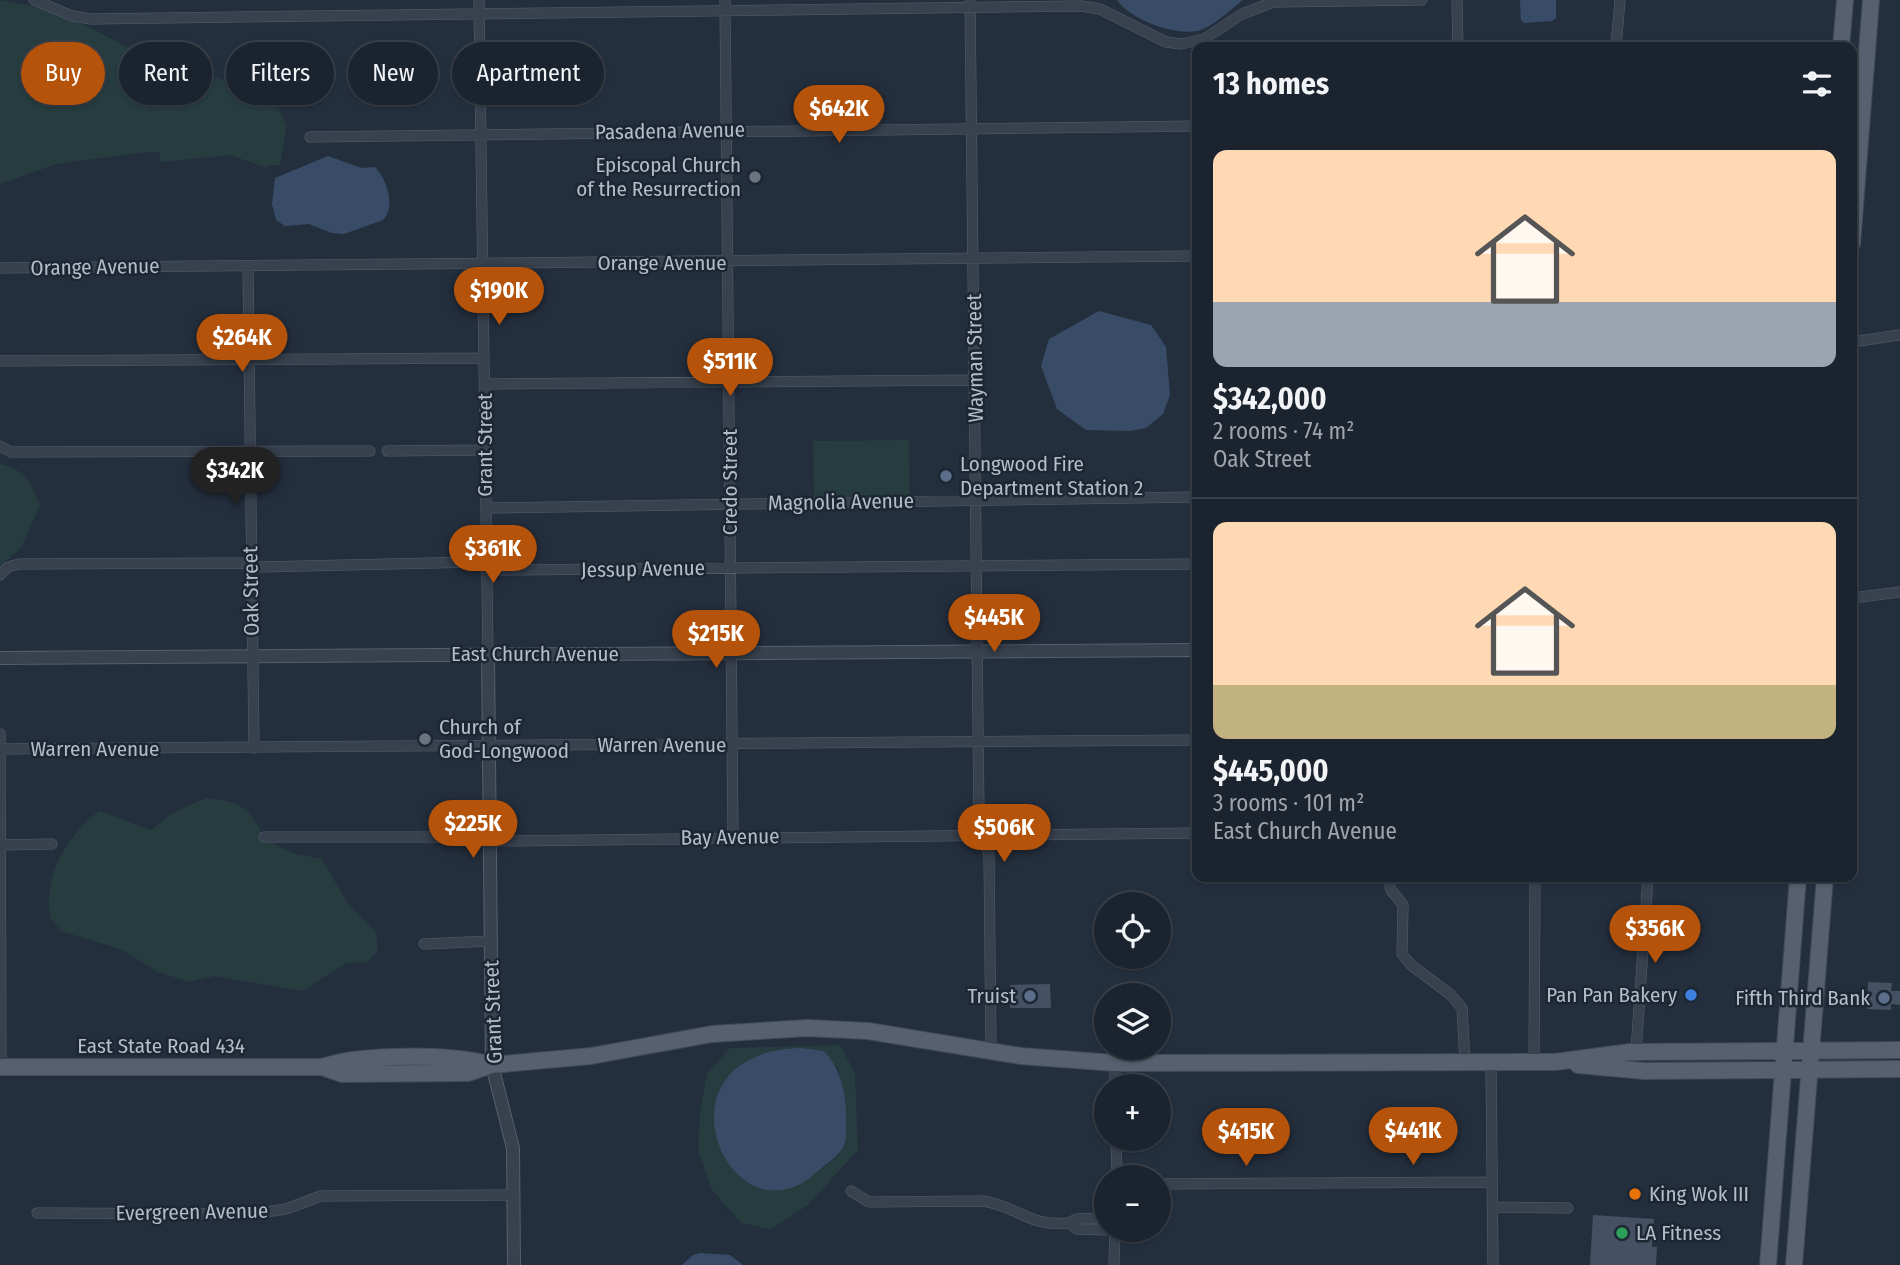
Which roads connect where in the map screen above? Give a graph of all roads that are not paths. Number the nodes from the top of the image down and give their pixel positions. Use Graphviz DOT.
graph roads {
  1 [pos="34,0"];
  2 [pos="480,0"];
  3 [pos="1422,0"];
  4 [pos="1457,0"];
  5 [pos="1620,0"];
  6 [pos="1845,0"];
  7 [pos="1871,0"];
  8 [pos="970,3"];
  9 [pos="725,4"];
  10 [pos="480,12"];
  11 [pos="1206,42"];
  12 [pos="1458,42"];
  13 [pos="1616,42"];
  14 [pos="1841,42"];
  15 [pos="1192,43"];
  16 [pos="1192,126"];
  17 [pos="971,129"];
  18 [pos="727,130"];
  19 [pos="481,134"];
  20 [pos="310,137"];
  21 [pos="1857,158"];
  22 [pos="1192,256"];
  23 [pos="974,259"];
  24 [pos="728,263"];
  25 [pos="482,265"];
  26 [pos="248,266"];
  27 [pos="0,268"];
  28 [pos="1900,335"];
  29 [pos="1857,341"];
  30 [pos="484,358"];
  31 [pos="247,359"];
  32 [pos="0,361"];
  33 [pos="975,380"];
  34 [pos="729,383"];
  35 [pos="485,384"];
  36 [pos="1,447"];
  37 [pos="485,450"];
  38 [pos="370,451"];
  39 [pos="387,451"];
  40 [pos="250,452"];
  41 [pos="1192,497"];
  42 [pos="977,501"];
  43 [pos="730,503"];
  44 [pos="485,508"];
  45 [pos="1192,564"];
  46 [pos="251,565"];
  47 [pos="486,566"];
  48 [pos="977,566"];
  49 [pos="730,568"];
  50 [pos="0,575"];
  51 [pos="1900,592"];
  52 [pos="1857,597"];
  53 [pos="1192,650"];
  54 [pos="731,653"];
  55 [pos="978,653"];
  56 [pos="488,654"];
  57 [pos="253,656"];
  58 [pos="0,658"];
  59 [pos="0,734"];
  60 [pos="1192,740"];
  61 [pos="978,743"];
  62 [pos="733,745"];
  63 [pos="488,746"];
  64 [pos="254,748"];
  65 [pos="0,749"];
  66 [pos="1192,834"];
  67 [pos="985,835"];
  68 [pos="264,837"];
  69 [pos="733,837"];
  70 [pos="490,839"];
  71 [pos="52,844"];
  72 [pos="1,845"];
  73 [pos="1389,882"];
  74 [pos="1535,882"];
  75 [pos="1648,882"];
  76 [pos="1798,882"];
  77 [pos="1825,882"];
  78 [pos="490,942"];
  79 [pos="1,944"];
  80 [pos="424,944"];
  81 [pos="1811,1050"];
  82 [pos="1900,1050"];
  83 [pos="991,1051"];
  84 [pos="1785,1051"];
  85 [pos="1636,1052"];
  86 [pos="1465,1062"];
  87 [pos="1491,1062"];
  88 [pos="1534,1062"];
  89 [pos="1555,1062"];
  90 [pos="1115,1063"];
  91 [pos="492,1065"];
  92 [pos="1,1067"];
  93 [pos="1810,1069"];
  94 [pos="1900,1069"];
  95 [pos="1783,1070"];
  96 [pos="1115,1074"];
  97 [pos="1492,1182"];
  98 [pos="1171,1184"];
  99 [pos="851,1191"];
  100 [pos="513,1195"];
  101 [pos="1492,1208"];
  102 [pos="1568,1208"];
  103 [pos="37,1213"];
  104 [pos="1094,1218"];
  105 [pos="1068,1223"];
  106 [pos="1094,1230"];
  107 [pos="1115,1242"];
  108 [pos="514,1265"];
  109 [pos="1114,1265"];
  110 [pos="1493,1265"];
  111 [pos="1768,1265"];
  112 [pos="1794,1265"];
  1 -- 10 [label="street"];
  2 -- 10 [label="street, Grant Street"];
  3 -- 11 [label="street"];
  4 -- 12 [label="street"];
  5 -- 13 [label="street"];
  6 -- 14 [label="main road"];
  7 -- 21 [label="main road"];
  8 -- 9 [label="street"];
  8 -- 15 [label="street"];
  8 -- 17 [label="street, Wayman Street"];
  9 -- 10 [label="street"];
  9 -- 18 [label="street, Credo Street"];
  10 -- 19 [label="street, Grant Street"];
  16 -- 17 [label="street, Pasadena Avenue"];
  17 -- 18 [label="street, Pasadena Avenue"];
  17 -- 23 [label="street, Wayman Street"];
  18 -- 19 [label="street, Pasadena Avenue"];
  18 -- 24 [label="street, Credo Street"];
  19 -- 20 [label="street, Pasadena Avenue"];
  19 -- 25 [label="street, Grant Street"];
  22 -- 23 [label="street, Orange Avenue"];
  23 -- 24 [label="street, Orange Avenue"];
  23 -- 33 [label="street, Wayman Street"];
  24 -- 25 [label="street, Orange Avenue"];
  24 -- 34 [label="street, Credo Street"];
  25 -- 26 [label="street, Orange Avenue"];
  25 -- 30 [label="street, Grant Street"];
  26 -- 27 [label="street, Orange Avenue"];
  26 -- 31 [label="street, Oak Street"];
  28 -- 29 [label="street"];
  30 -- 31 [label="street"];
  30 -- 35 [label="street, Grant Street"];
  31 -- 32 [label="street"];
  31 -- 40 [label="street, Oak Street"];
  33 -- 34 [label="street"];
  33 -- 42 [label="street, Wayman Street"];
  34 -- 35 [label="street"];
  34 -- 43 [label="street, Credo Street"];
  35 -- 37 [label="street, Grant Street"];
  36 -- 40 [label="street"];
  37 -- 39 [label="street"];
  37 -- 44 [label="street, Grant Street"];
  38 -- 40 [label="street"];
  40 -- 46 [label="street, Oak Street"];
  41 -- 42 [label="street, Magnolia Avenue"];
  42 -- 43 [label="street, Magnolia Avenue"];
  42 -- 48 [label="street, Wayman Street"];
  43 -- 44 [label="street, Magnolia Avenue"];
  43 -- 49 [label="street, Credo Street"];
  44 -- 47 [label="street, Grant Street"];
  45 -- 48 [label="street, Jessup Avenue"];
  46 -- 47 [label="street, Jessup Avenue"];
  46 -- 50 [label="street, Jessup Avenue"];
  46 -- 57 [label="street, Oak Street"];
  47 -- 49 [label="street, Jessup Avenue"];
  47 -- 56 [label="street, Grant Street"];
  48 -- 49 [label="street, Jessup Avenue"];
  48 -- 55 [label="street, Wayman Street"];
  49 -- 54 [label="street, Credo Street"];
  51 -- 52 [label="street"];
  53 -- 55 [label="street, East Church Avenue"];
  54 -- 55 [label="street, East Church Avenue"];
  54 -- 56 [label="street, East Church Avenue"];
  54 -- 62 [label="street, Credo Street"];
  55 -- 61 [label="street, Wayman Street"];
  56 -- 57 [label="street, East Church Avenue"];
  56 -- 63 [label="street, Grant Street"];
  57 -- 58 [label="street, East Church Avenue"];
  57 -- 64 [label="street, Oak Street"];
  59 -- 65 [label="street"];
  60 -- 61 [label="street, Warren Avenue"];
  61 -- 62 [label="street, Warren Avenue"];
  61 -- 67 [label="street, Wayman Street"];
  62 -- 63 [label="street, Warren Avenue"];
  62 -- 69 [label="street, Credo Street"];
  63 -- 64 [label="street, Warren Avenue"];
  63 -- 70 [label="street, Grant Street"];
  64 -- 65 [label="street, Warren Avenue"];
  65 -- 72 [label="street"];
  66 -- 67 [label="street, Bay Avenue"];
  67 -- 69 [label="street, Bay Avenue"];
  67 -- 83 [label="street, Wayman Street"];
  68 -- 70 [label="street, Bay Avenue"];
  69 -- 70 [label="street, Bay Avenue"];
  70 -- 78 [label="street, Grant Street"];
  71 -- 72 [label="street"];
  72 -- 79 [label="street"];
  73 -- 86 [label="street"];
  74 -- 88 [label="street"];
  75 -- 85 [label="street"];
  76 -- 84 [label="main road"];
  77 -- 81 [label="main road"];
  78 -- 80 [label="street"];
  78 -- 91 [label="street, Grant Street"];
  79 -- 92 [label="street"];
  81 -- 82 [label="main road"];
  81 -- 84 [label="main road"];
  81 -- 93 [label="main road"];
  83 -- 90 [label="main road, East State Road 434"];
  83 -- 91 [label="main road, East State Road 434"];
  84 -- 85 [label="main road"];
  84 -- 95 [label="main road"];
  85 -- 89 [label="main road"];
  86 -- 87 [label="main road, East State Road 434"];
  86 -- 90 [label="main road, East State Road 434"];
  87 -- 88 [label="main road, East State Road 434"];
  87 -- 97 [label="street"];
  88 -- 89 [label="main road, East State Road 434"];
  89 -- 95 [label="main road"];
  90 -- 96 [label="street"];
  91 -- 92 [label="main road, East State Road 434"];
  91 -- 100 [label="street, Grant Street"];
  93 -- 94 [label="main road"];
  93 -- 95 [label="main road"];
  93 -- 112 [label="main road"];
  95 -- 111 [label="main road"];
  97 -- 98 [label="street"];
  97 -- 101 [label="street"];
  99 -- 105 [label="street"];
  100 -- 103 [label="street, Evergreen Avenue"];
  100 -- 108 [label="street, Grant Street"];
  101 -- 102 [label="street"];
  101 -- 110 [label="street"];
  104 -- 105 [label="street"];
  105 -- 106 [label="street"];
  107 -- 109 [label="street"];
}
